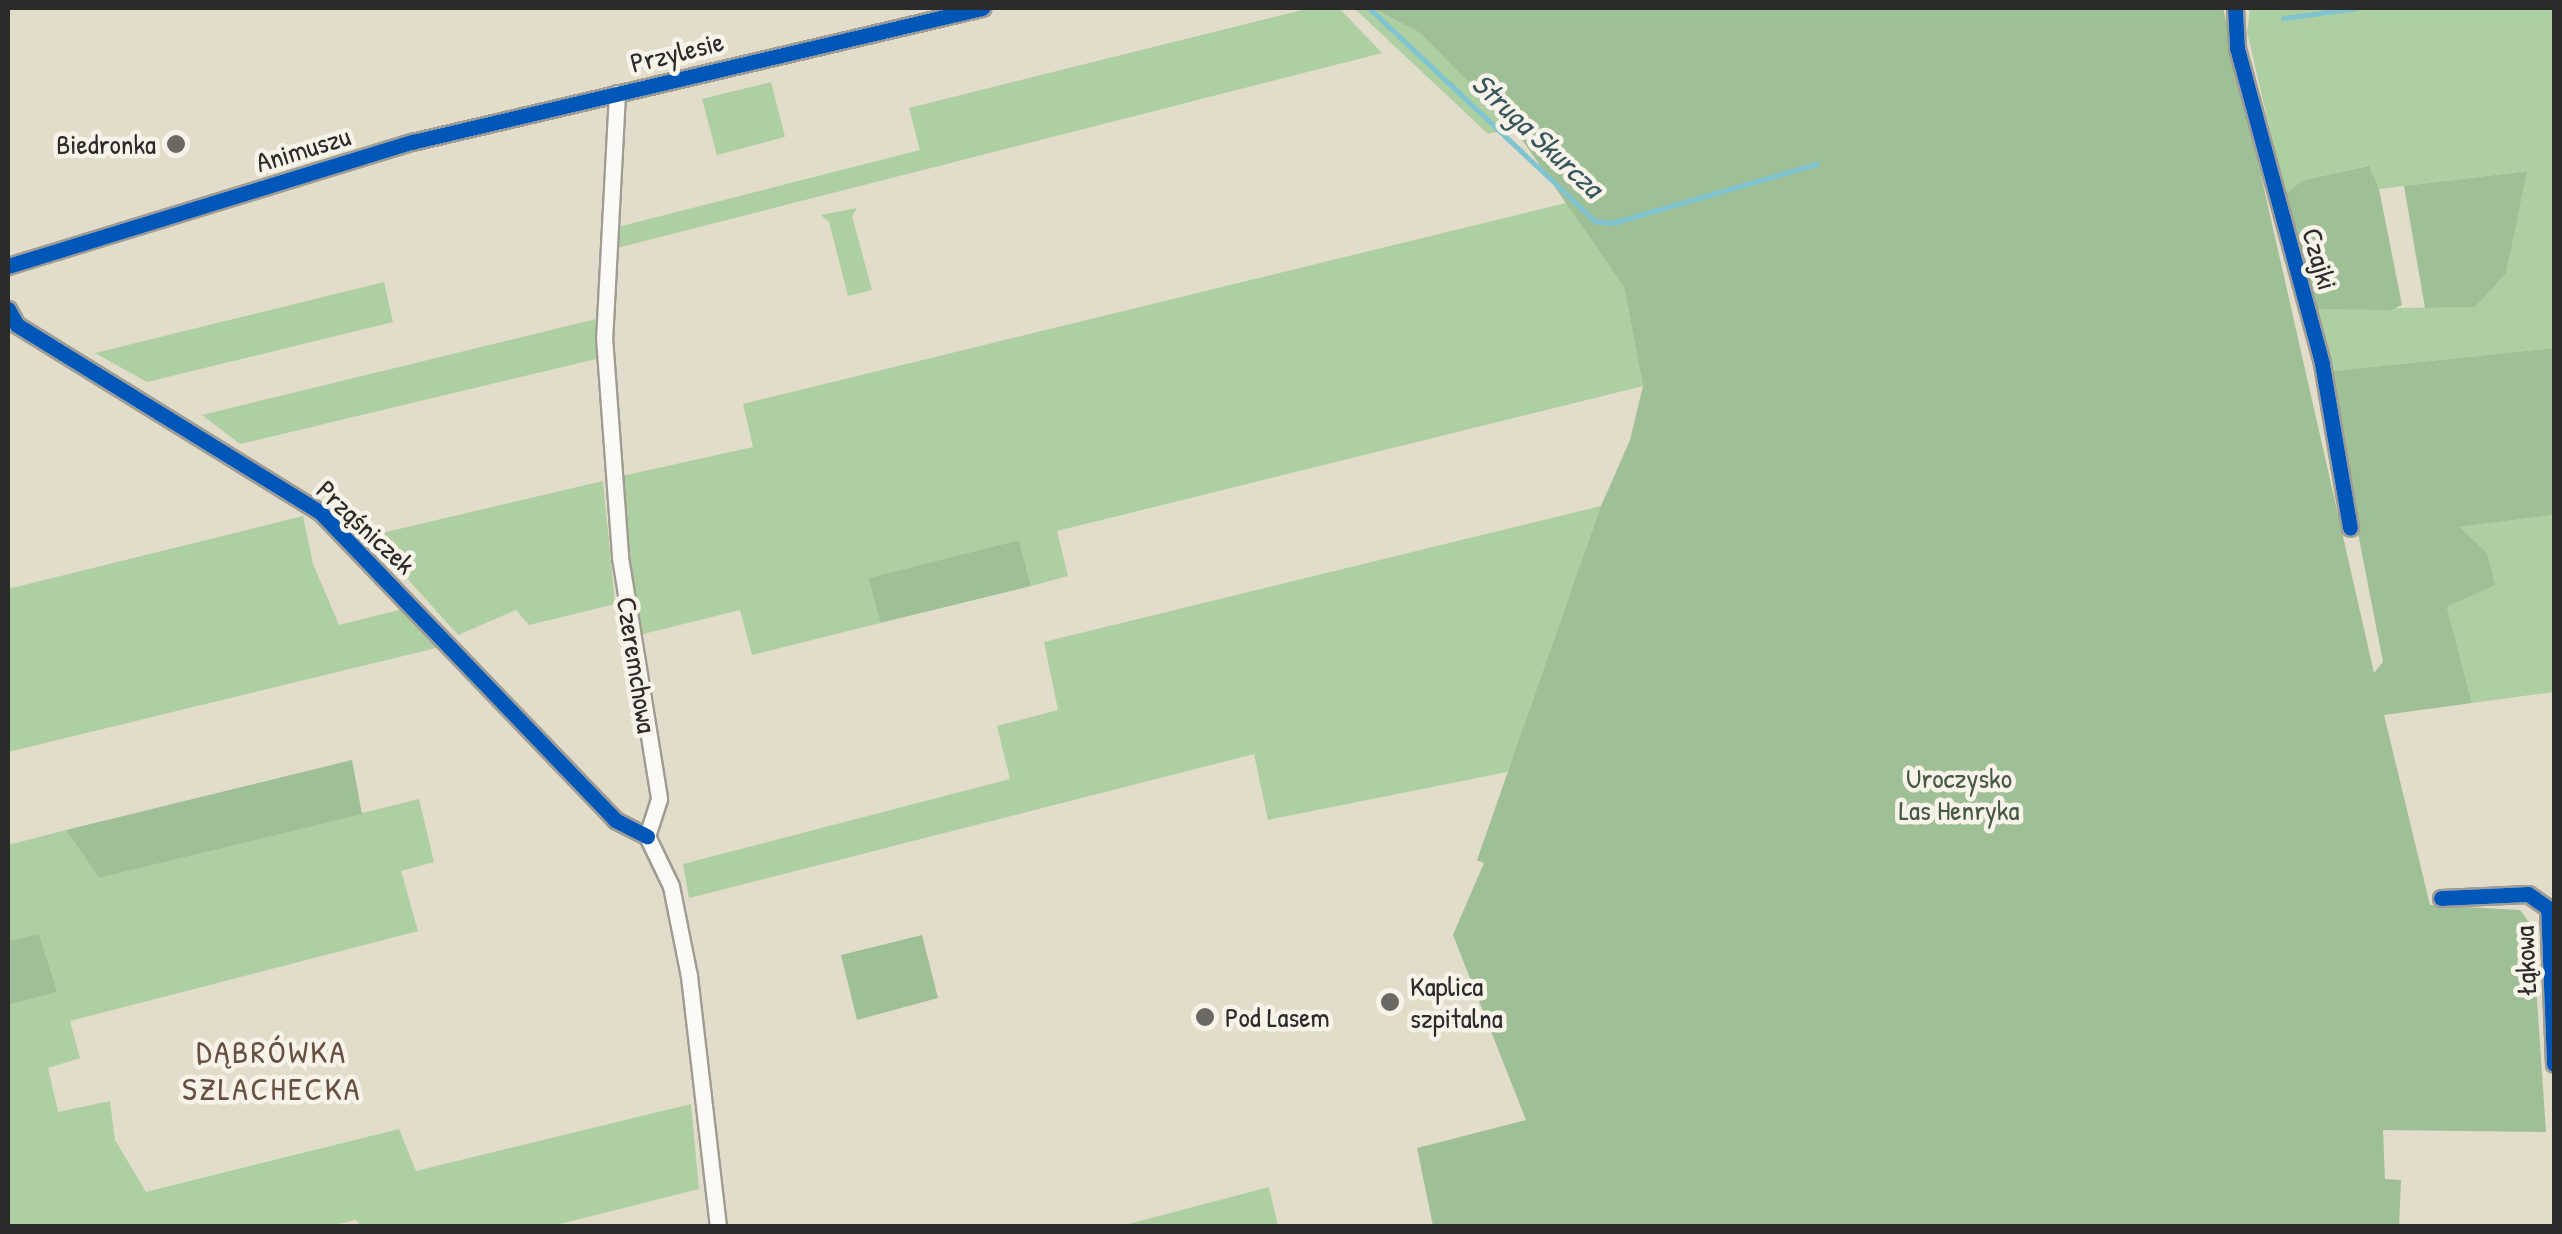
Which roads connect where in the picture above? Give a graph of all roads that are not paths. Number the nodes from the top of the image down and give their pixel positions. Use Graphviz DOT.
graph roads {
  1 [pos="982,8"];
  2 [pos="2235,8"];
  3 [pos="617,93"];
  4 [pos="8,266"];
  5 [pos="8,309"];
  6 [pos="2350,528"];
  7 [pos="647,836"];
  8 [pos="2441,898"];
  9 [pos="2554,1064"];
  10 [pos="718,1226"];
  1 -- 3 [label="street, Przylesie"];
  2 -- 6 [label="street, Czajki"];
  3 -- 4 [label="street, Animuszu"];
  3 -- 7 [label="street, Czeremchowa"];
  5 -- 7 [label="street, Prząśniczek"];
  7 -- 10 [label="street"];
  8 -- 9 [label="street, Łąkowa"];
}
